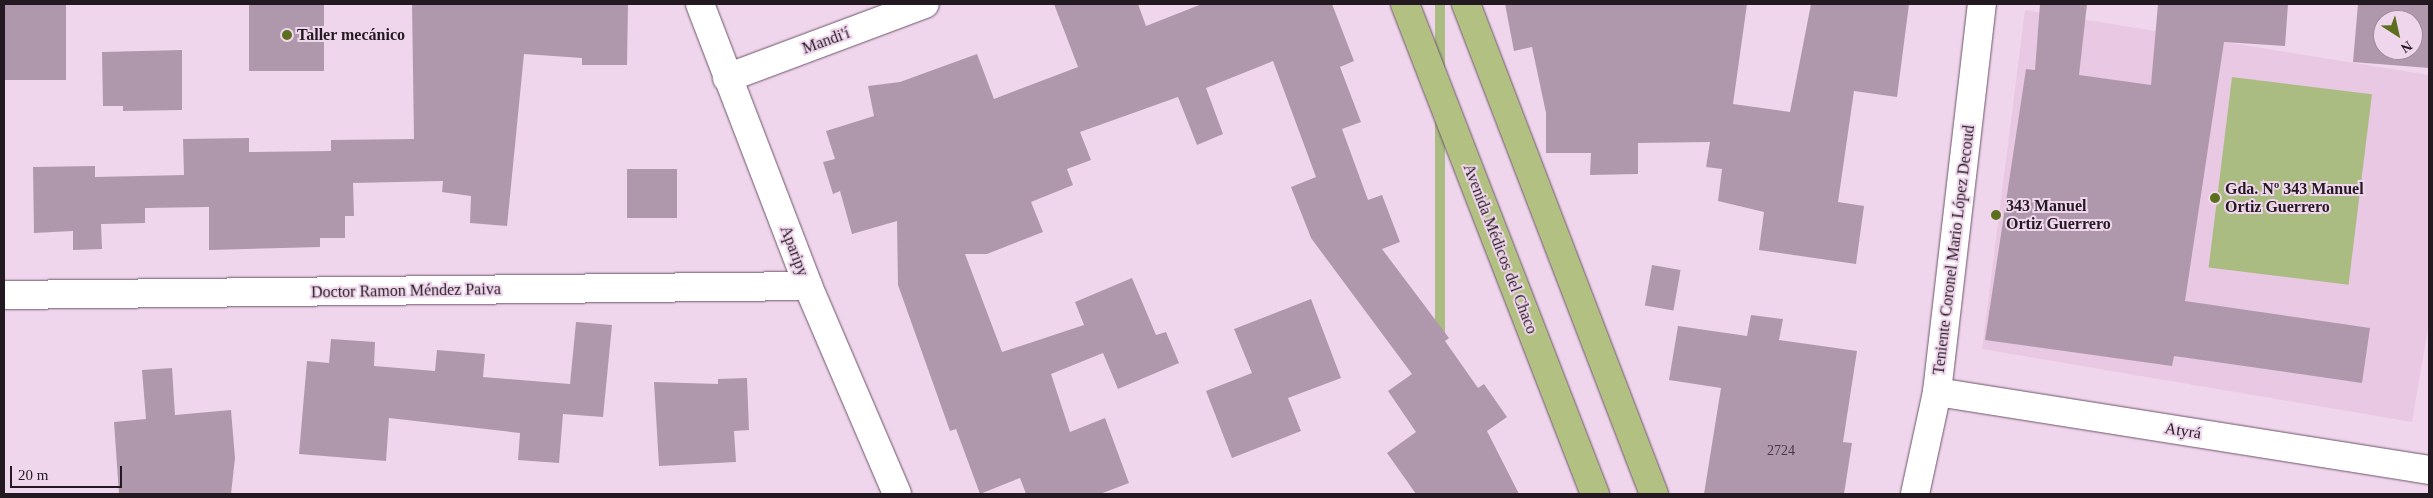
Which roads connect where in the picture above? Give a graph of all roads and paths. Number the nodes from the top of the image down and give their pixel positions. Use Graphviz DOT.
graph roads {
  1 [pos="700,4"];
  2 [pos="925,4"];
  3 [pos="1405,4"];
  4 [pos="1466,4"];
  5 [pos="1982,4"];
  6 [pos="727,78"];
  7 [pos="808,286"];
  8 [pos="4,295"];
  9 [pos="1937,392"];
  10 [pos="2429,470"];
  11 [pos="897,494"];
  12 [pos="1595,494"];
  13 [pos="1654,494"];
  14 [pos="1915,494"];
  1 -- 6 [label="street, Aparipy"];
  2 -- 6 [label="street, Mandi'í"];
  3 -- 12 [label="main road, Avenida Médicos del Chaco"];
  4 -- 13 [label="main road"];
  5 -- 9 [label="street, Teniente Coronel Mario López Decoud"];
  6 -- 7 [label="street, Aparipy"];
  7 -- 8 [label="street, Doctor Ramon Méndez Paiva"];
  7 -- 11 [label="street, Aparipy"];
  9 -- 10 [label="street, Atyrá"];
  9 -- 14 [label="street, Teniente Coronel Mario López Decoud"];
}
